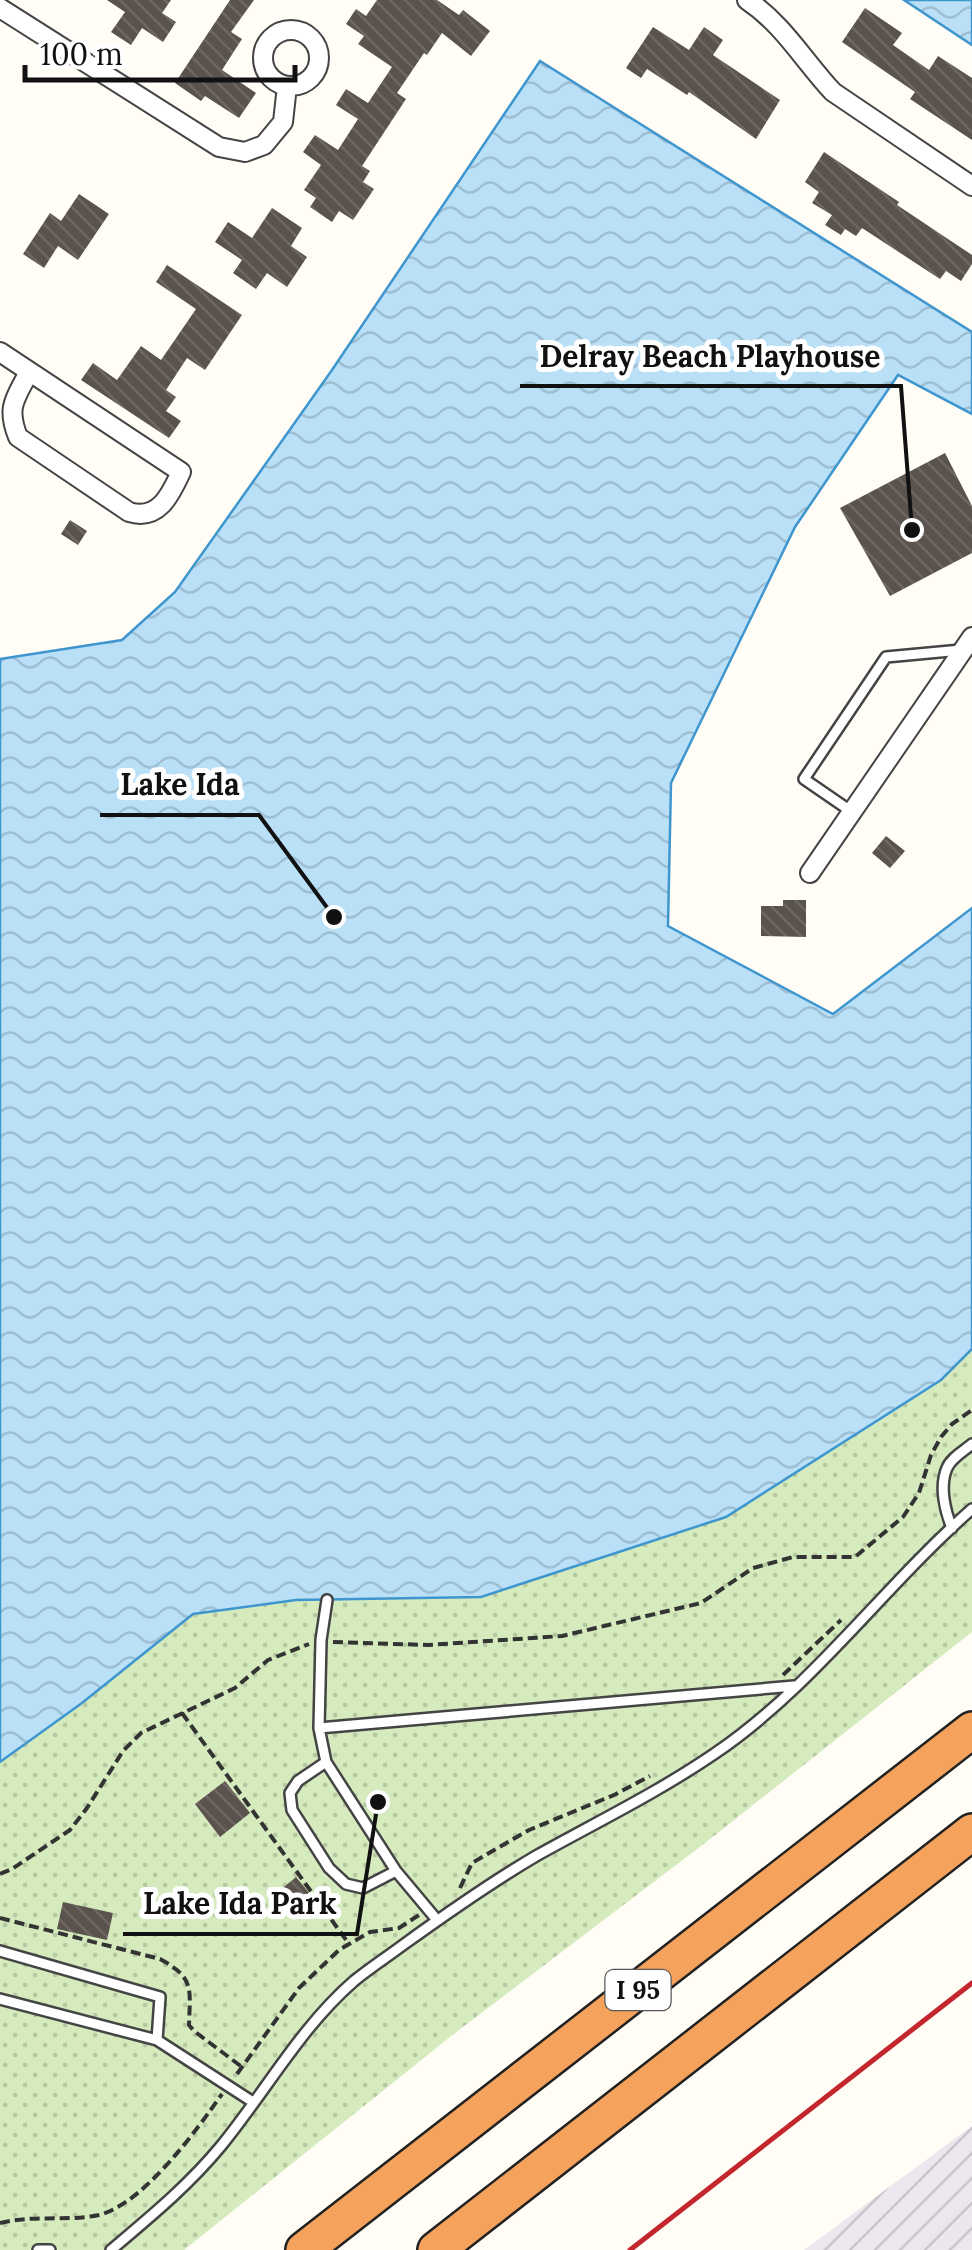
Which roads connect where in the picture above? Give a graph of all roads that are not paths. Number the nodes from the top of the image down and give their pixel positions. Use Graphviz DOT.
graph roads {
  1 [pos="748,0"];
  2 [pos="0,8"];
  3 [pos="287,86"];
  4 [pos="972,186"];
  5 [pos="0,352"];
  6 [pos="29,372"];
  7 [pos="968,643"];
  8 [pos="852,812"];
  9 [pos="810,874"];
  10 [pos="972,1444"];
  11 [pos="972,1509"];
  12 [pos="952,1528"];
  13 [pos="327,1600"];
  14 [pos="797,1685"];
  15 [pos="319,1728"];
  16 [pos="972,1730"];
  17 [pos="326,1762"];
  18 [pos="972,1832"];
  19 [pos="396,1871"];
  20 [pos="437,1920"];
  21 [pos="0,1952"];
  22 [pos="0,1999"];
  23 [pos="157,2040"];
  24 [pos="253,2102"];
  25 [pos="38,2250"];
  26 [pos="50,2250"];
  27 [pos="111,2250"];
  28 [pos="304,2250"];
  29 [pos="436,2250"];
  1 -- 4 [label="street"];
  2 -- 3 [label="street"];
  5 -- 6 [label="street"];
  6 -- 6 [label="street"];
  7 -- 8 [label="street"];
  7 -- 8 [label="lane"];
  8 -- 9 [label="street"];
  10 -- 12 [label="lane"];
  11 -- 12 [label="lane"];
  12 -- 14 [label="lane"];
  13 -- 15 [label="lane"];
  14 -- 15 [label="lane"];
  14 -- 20 [label="lane"];
  15 -- 17 [label="lane"];
  16 -- 28 [label="highway, I 95"];
  17 -- 19 [label="lane"];
  17 -- 19 [label="lane"];
  18 -- 29 [label="highway"];
  19 -- 20 [label="lane"];
  20 -- 24 [label="lane"];
  21 -- 23 [label="lane"];
  22 -- 23 [label="lane"];
  23 -- 24 [label="lane"];
  24 -- 27 [label="lane"];
  25 -- 26 [label="lane"];
}
